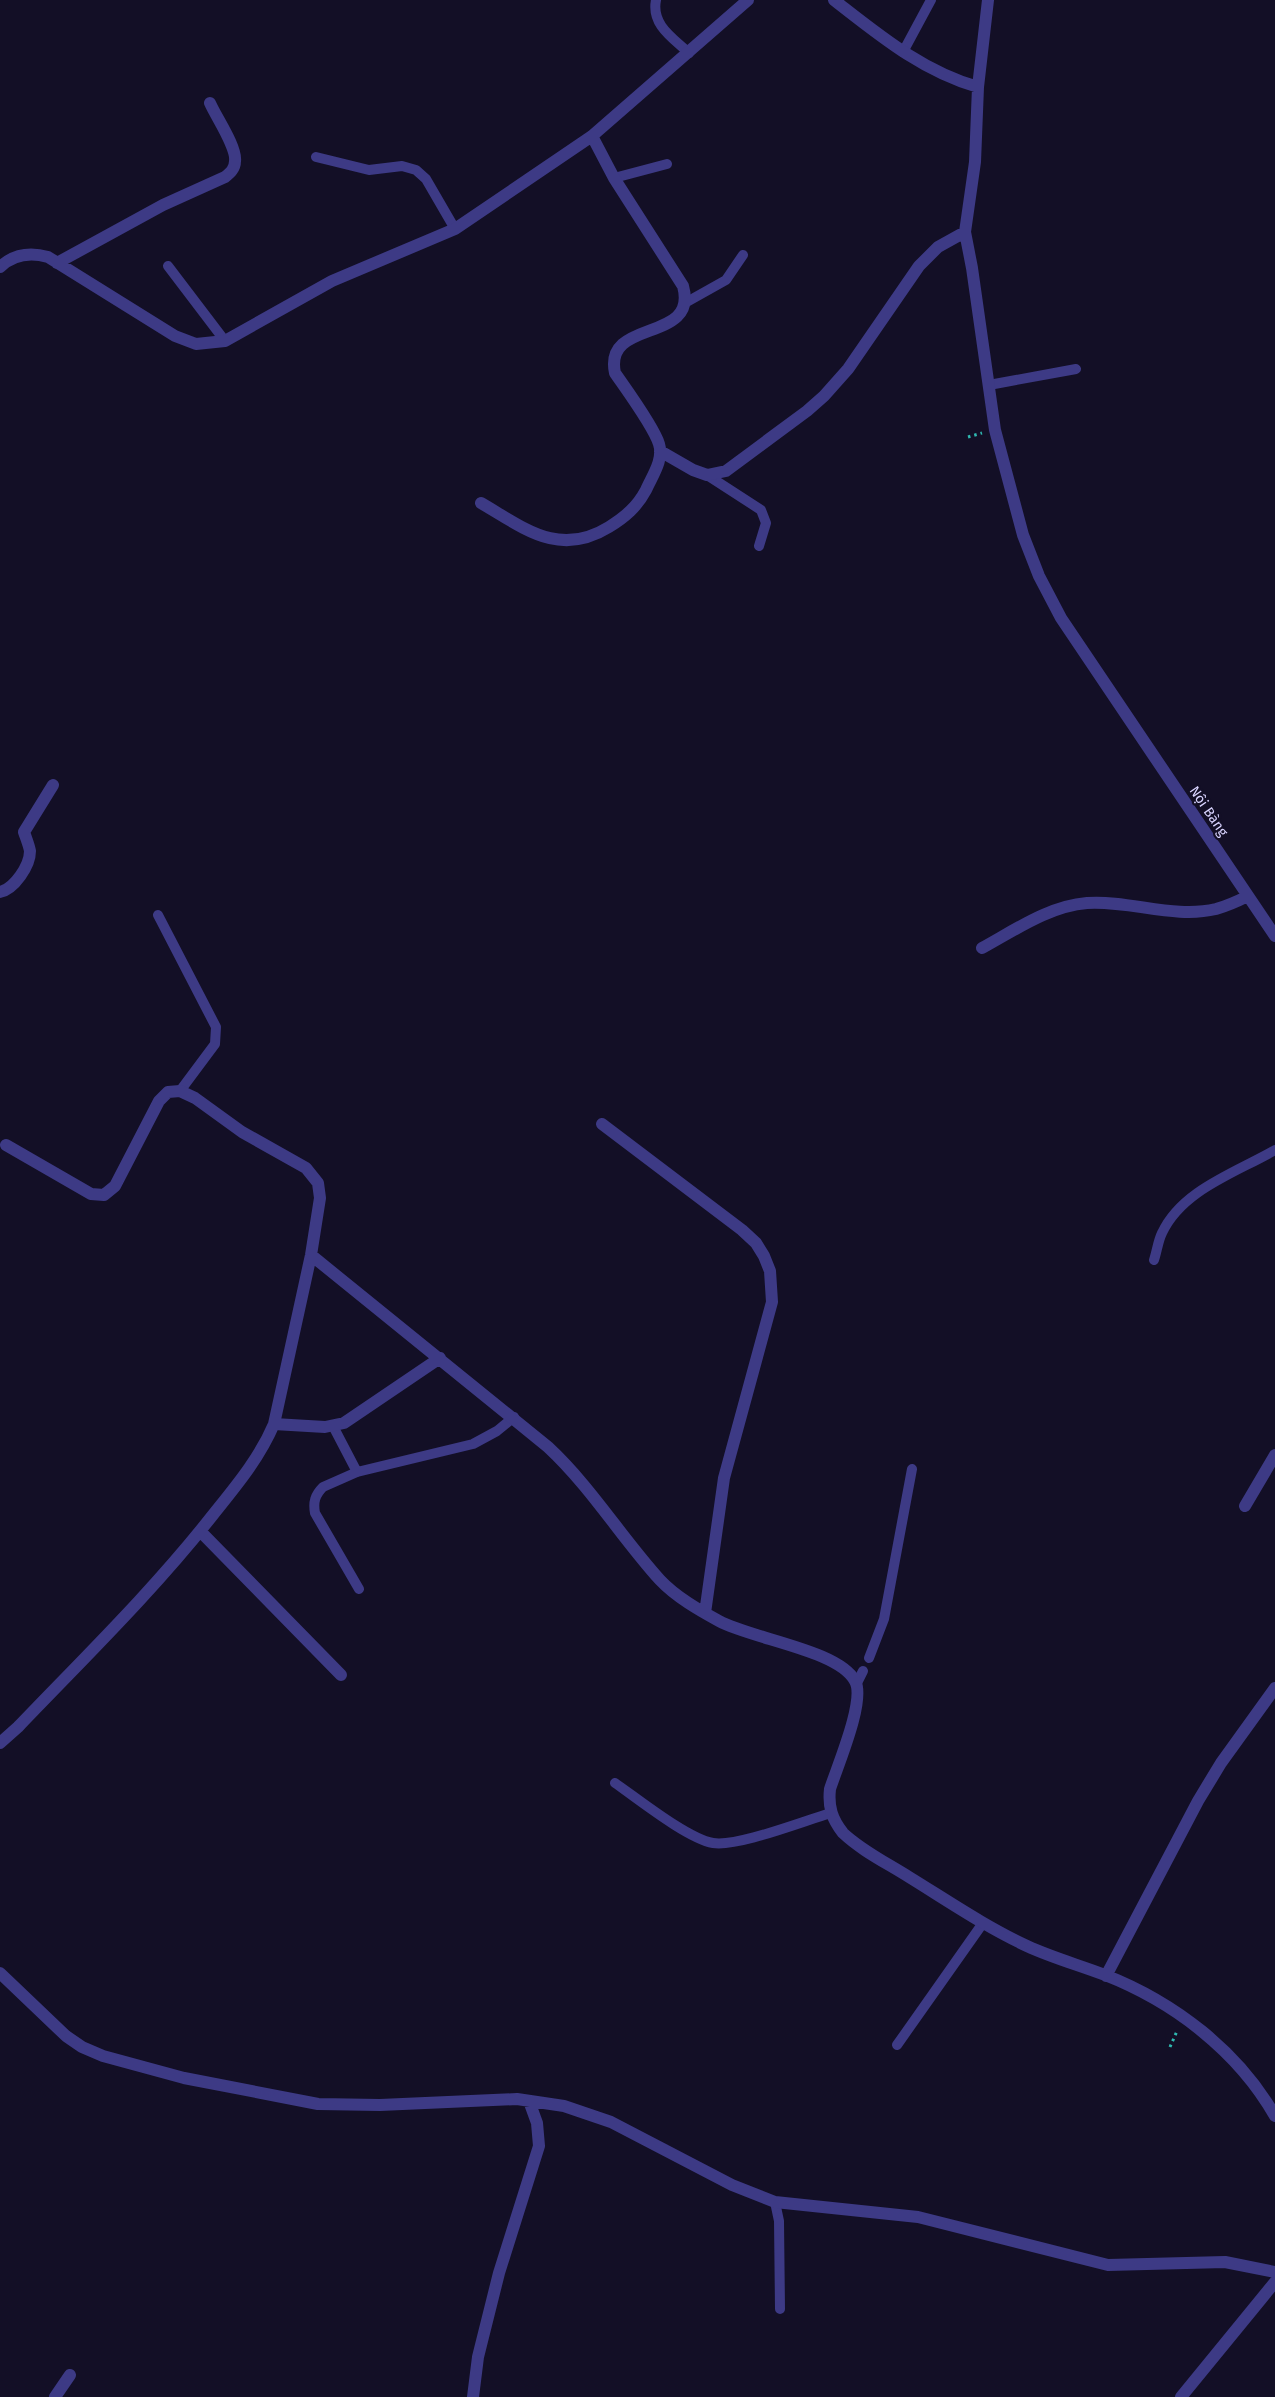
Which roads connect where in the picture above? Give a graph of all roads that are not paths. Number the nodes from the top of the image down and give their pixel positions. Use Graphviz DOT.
graph roads {
  1 [pos="656,0"];
  2 [pos="748,0"];
  3 [pos="834,0"];
  4 [pos="930,0"];
  5 [pos="988,0"];
  6 [pos="903,52"];
  7 [pos="689,53"];
  8 [pos="978,87"];
  9 [pos="210,103"];
  10 [pos="592,136"];
  11 [pos="316,157"];
  12 [pos="667,164"];
  13 [pos="614,178"];
  14 [pos="455,229"];
  15 [pos="965,232"];
  16 [pos="743,255"];
  17 [pos="57,263"];
  18 [pos="168,266"];
  19 [pos="0,267"];
  20 [pos="685,302"];
  21 [pos="226,341"];
  22 [pos="1076,369"];
  23 [pos="989,385"];
  24 [pos="660,450"];
  25 [pos="707,475"];
  26 [pos="481,502"];
  27 [pos="759,546"];
  28 [pos="52,785"];
  29 [pos="0,892"];
  30 [pos="1248,896"];
  31 [pos="158,915"];
  32 [pos="1275,936"];
  33 [pos="982,948"];
  34 [pos="180,1090"];
  35 [pos="602,1124"];
  36 [pos="6,1146"];
  37 [pos="1275,1150"];
  38 [pos="311,1255"];
  39 [pos="1154,1260"];
  40 [pos="440,1358"];
  41 [pos="514,1417"];
  42 [pos="274,1424"];
  43 [pos="333,1426"];
  44 [pos="1275,1455"];
  45 [pos="912,1469"];
  46 [pos="357,1472"];
  47 [pos="1245,1506"];
  48 [pos="200,1531"];
  49 [pos="359,1589"];
  50 [pos="705,1613"];
  51 [pos="869,1658"];
  52 [pos="863,1671"];
  53 [pos="341,1675"];
  54 [pos="857,1683"];
  55 [pos="1275,1688"];
  56 [pos="0,1743"];
  57 [pos="615,1784"];
  58 [pos="831,1813"];
  59 [pos="984,1923"];
  60 [pos="0,1973"];
  61 [pos="1106,1976"];
  62 [pos="897,2045"];
  63 [pos="529,2100"];
  64 [pos="1275,2116"];
  65 [pos="775,2202"];
  66 [pos="1275,2272"];
  67 [pos="1275,2282"];
  68 [pos="780,2309"];
  69 [pos="70,2375"];
  70 [pos="56,2397"];
  71 [pos="473,2397"];
  72 [pos="1181,2397"];
  1 -- 7 [label="lane"];
  2 -- 7 [label="street"];
  3 -- 6 [label="street"];
  4 -- 6 [label="lane"];
  5 -- 8 [label="street, Nội Bàng"];
  6 -- 8 [label="street"];
  7 -- 10 [label="street"];
  8 -- 15 [label="street, Nội Bàng"];
  9 -- 17 [label="street"];
  10 -- 13 [label="street"];
  10 -- 14 [label="street"];
  11 -- 14 [label="lane"];
  12 -- 13 [label="lane"];
  13 -- 20 [label="street"];
  14 -- 21 [label="street"];
  15 -- 23 [label="street, Nội Bàng"];
  15 -- 25 [label="street"];
  16 -- 20 [label="lane"];
  17 -- 19 [label="street"];
  17 -- 21 [label="street"];
  18 -- 21 [label="lane"];
  20 -- 24 [label="street"];
  22 -- 23 [label="lane"];
  23 -- 30 [label="street, Nội Bàng"];
  24 -- 25 [label="street"];
  24 -- 26 [label="street"];
  25 -- 27 [label="lane"];
  28 -- 29 [label="street"];
  30 -- 32 [label="street, Nội Bàng"];
  30 -- 33 [label="street"];
  31 -- 34 [label="lane"];
  34 -- 36 [label="street"];
  34 -- 38 [label="street"];
  35 -- 50 [label="street"];
  37 -- 39 [label="lane"];
  38 -- 40 [label="street"];
  38 -- 42 [label="street"];
  40 -- 41 [label="street"];
  40 -- 43 [label="street"];
  41 -- 46 [label="lane"];
  41 -- 50 [label="street"];
  42 -- 43 [label="street"];
  42 -- 48 [label="street"];
  43 -- 46 [label="lane"];
  44 -- 47 [label="street"];
  45 -- 51 [label="lane"];
  46 -- 49 [label="lane"];
  48 -- 53 [label="street"];
  48 -- 56 [label="street"];
  50 -- 54 [label="street"];
  52 -- 54 [label="lane"];
  54 -- 58 [label="street"];
  55 -- 61 [label="street"];
  57 -- 58 [label="lane"];
  58 -- 59 [label="street"];
  59 -- 61 [label="street"];
  59 -- 62 [label="lane"];
  60 -- 63 [label="street"];
  61 -- 64 [label="street"];
  63 -- 65 [label="street"];
  63 -- 71 [label="street"];
  65 -- 66 [label="street"];
  65 -- 68 [label="lane"];
  67 -- 72 [label="street"];
  69 -- 70 [label="street"];
}
